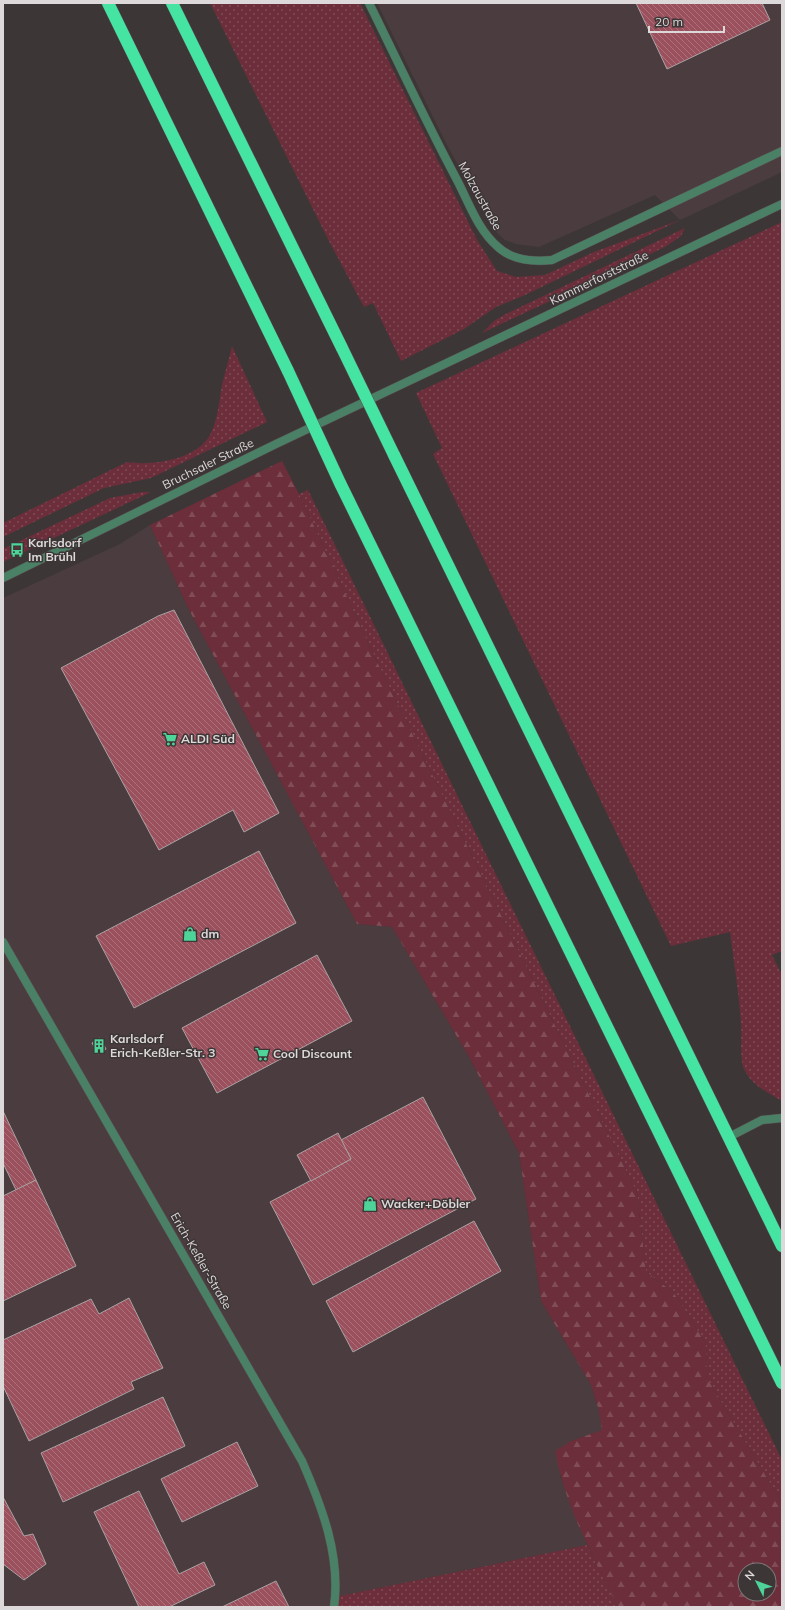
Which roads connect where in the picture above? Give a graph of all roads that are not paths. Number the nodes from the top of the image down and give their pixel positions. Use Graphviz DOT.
graph roads {
  1 [pos="108,3"];
  2 [pos="172,3"];
  3 [pos="369,3"];
  4 [pos="782,151"];
  5 [pos="782,204"];
  6 [pos="426,374"];
  7 [pos="3,578"];
  8 [pos="3,942"];
  9 [pos="782,1118"];
  10 [pos="729,1137"];
  11 [pos="782,1246"];
  12 [pos="782,1383"];
  13 [pos="334,1607"];
  1 -- 12 [label="highway, bridge"];
  2 -- 10 [label="highway, bridge"];
  3 -- 4 [label="street, Molzaustraße"];
  5 -- 6 [label="street, Kammerforststraße"];
  6 -- 7 [label="street, Bruchsaler Straße"];
  8 -- 13 [label="street, Erich-Keßler-Straße"];
  9 -- 10 [label="street"];
  10 -- 11 [label="highway"];
}
